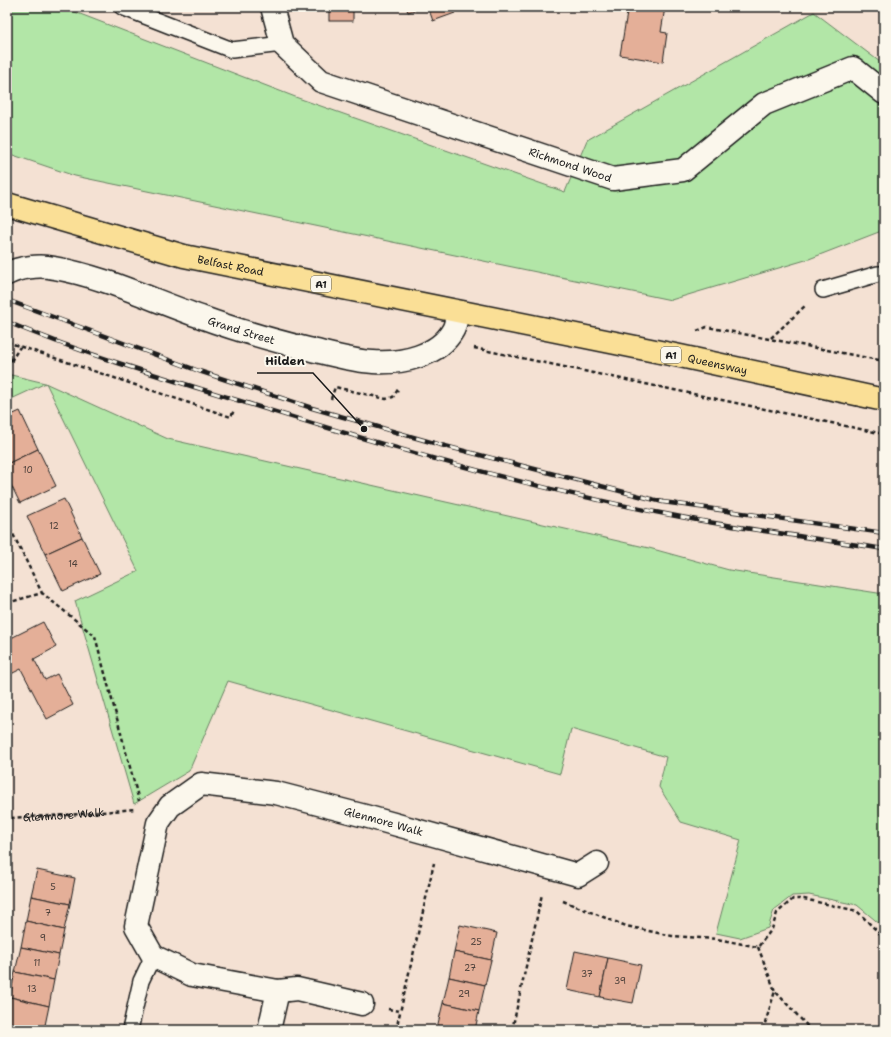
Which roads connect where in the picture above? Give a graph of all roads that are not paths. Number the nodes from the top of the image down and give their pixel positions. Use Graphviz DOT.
graph roads {
  1 [pos="122,7"];
  2 [pos="272,7"];
  3 [pos="282,44"];
  4 [pos="884,93"];
  5 [pos="7,204"];
  6 [pos="7,274"];
  7 [pos="884,274"];
  8 [pos="823,290"];
  9 [pos="458,312"];
  10 [pos="884,400"];
  11 [pos="597,864"];
  12 [pos="154,956"];
  13 [pos="278,991"];
  14 [pos="362,1004"];
  15 [pos="130,1030"];
  16 [pos="269,1030"];
  1 -- 3 [label="lane"];
  2 -- 3 [label="street"];
  3 -- 4 [label="street, Richmond Wood"];
  5 -- 9 [label="highway, Belfast Road / A1"];
  6 -- 9 [label="street, Grand Street"];
  7 -- 8 [label="lane"];
  9 -- 10 [label="highway, Queensway / A1"];
  11 -- 12 [label="street, Glenmore Walk"];
  12 -- 13 [label="street"];
  12 -- 15 [label="lane"];
  13 -- 14 [label="street"];
  13 -- 16 [label="street"];
}
